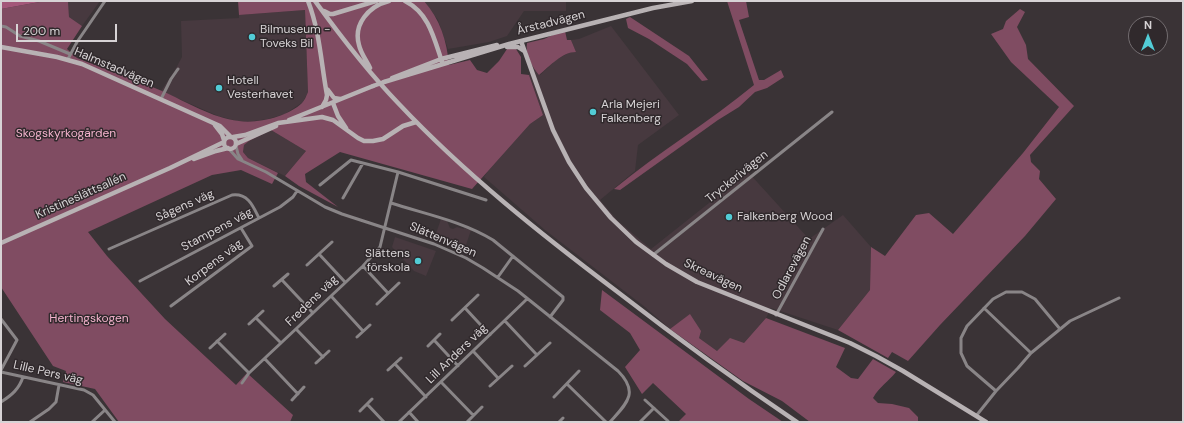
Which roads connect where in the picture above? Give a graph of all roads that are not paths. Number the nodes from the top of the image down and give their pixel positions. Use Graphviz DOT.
graph roads {
  1 [pos="105,1"];
  2 [pos="308,1"];
  3 [pos="315,1"];
  4 [pos="376,1"];
  5 [pos="389,1"];
  6 [pos="405,1"];
  7 [pos="692,1"];
  8 [pos="1,26"];
  9 [pos="521,41"];
  10 [pos="508,44"];
  11 [pos="1,47"];
  12 [pos="487,51"];
  13 [pos="524,51"];
  14 [pos="70,54"];
  15 [pos="68,60"];
  16 [pos="442,61"];
  17 [pos="178,69"];
  18 [pos="373,75"];
  19 [pos="326,85"];
  20 [pos="348,97"];
  21 [pos="161,99"];
  22 [pos="333,102"];
  23 [pos="322,107"];
  24 [pos="832,112"];
  25 [pos="285,121"];
  26 [pos="416,122"];
  27 [pos="214,124"];
  28 [pos="346,130"];
  29 [pos="232,136"];
  30 [pos="224,141"];
  31 [pos="236,145"];
  32 [pos="228,149"];
  33 [pos="242,160"];
  34 [pos="363,163"];
  35 [pos="170,168"];
  36 [pos="398,172"];
  37 [pos="320,184"];
  38 [pos="297,191"];
  39 [pos="343,198"];
  40 [pos="486,200"];
  41 [pos="391,203"];
  42 [pos="259,218"];
  43 [pos="240,228"];
  44 [pos="385,228"];
  45 [pos="823,229"];
  46 [pos="332,242"];
  47 [pos="1,243"];
  48 [pos="109,249"];
  49 [pos="319,254"];
  50 [pos="653,255"];
  51 [pos="513,256"];
  52 [pos="307,265"];
  53 [pos="363,266"];
  54 [pos="288,274"];
  55 [pos="498,277"];
  56 [pos="282,280"];
  57 [pos="140,281"];
  58 [pos="345,282"];
  59 [pos="399,283"];
  60 [pos="274,286"];
  61 [pos="388,293"];
  62 [pos="478,295"];
  63 [pos="330,296"];
  64 [pos="528,298"];
  65 [pos="1119,298"];
  66 [pos="377,304"];
  67 [pos="171,306"];
  68 [pos="465,308"];
  69 [pos="984,308"];
  70 [pos="263,311"];
  71 [pos="313,313"];
  72 [pos="776,315"];
  73 [pos="550,317"];
  74 [pos="256,318"];
  75 [pos="1,319"];
  76 [pos="452,320"];
  77 [pos="505,321"];
  78 [pos="249,324"];
  79 [pos="370,325"];
  80 [pos="296,329"];
  81 [pos="1060,329"];
  82 [pos="363,331"];
  83 [pos="225,334"];
  84 [pos="440,334"];
  85 [pos="490,334"];
  86 [pos="357,337"];
  87 [pos="434,340"];
  88 [pos="218,341"];
  89 [pos="281,343"];
  90 [pos="550,343"];
  91 [pos="428,346"];
  92 [pos="210,348"];
  93 [pos="329,351"];
  94 [pos="473,352"];
  95 [pos="1031,353"];
  96 [pos="537,355"];
  97 [pos="322,357"];
  98 [pos="401,358"];
  99 [pos="265,359"];
  100 [pos="316,363"];
  101 [pos="395,364"];
  102 [pos="458,366"];
  103 [pos="512,366"];
  104 [pos="525,366"];
  105 [pos="388,370"];
  106 [pos="1,371"];
  107 [pos="579,371"];
  108 [pos="249,373"];
  109 [pos="24,377"];
  110 [pos="498,378"];
  111 [pos="441,382"];
  112 [pos="242,383"];
  113 [pos="567,384"];
  114 [pos="59,385"];
  115 [pos="490,386"];
  116 [pos="304,387"];
  117 [pos="996,391"];
  118 [pos="298,394"];
  119 [pos="426,397"];
  120 [pos="554,397"];
  121 [pos="372,399"];
  122 [pos="292,400"];
  123 [pos="645,400"];
  124 [pos="1,402"];
  125 [pos="367,404"];
  126 [pos="482,407"];
  127 [pos="654,408"];
  128 [pos="105,410"];
  129 [pos="360,411"];
  130 [pos="409,412"];
  131 [pos="473,415"];
  132 [pos="976,416"];
  133 [pos="563,418"];
  134 [pos="668,421"];
  135 [pos="30,422"];
  136 [pos="92,422"];
  137 [pos="115,422"];
  138 [pos="384,422"];
  139 [pos="399,422"];
  140 [pos="418,422"];
  141 [pos="467,422"];
  142 [pos="559,422"];
  143 [pos="606,422"];
  144 [pos="610,422"];
  145 [pos="640,422"];
  146 [pos="797,422"];
  147 [pos="986,422"];
  1 -- 14 [label="street"];
  2 -- 19 [label="main road"];
  3 -- 4 [label="main road"];
  3 -- 18 [label="main road"];
  5 -- 18 [label="main road"];
  6 -- 16 [label="main road"];
  7 -- 9 [label="main road, Årstadvägen"];
  8 -- 14 [label="street"];
  9 -- 10 [label="main road, Årstadvägen"];
  9 -- 13 [label="main road, Skreavägen"];
  10 -- 12 [label="main road, Årstadvägen"];
  10 -- 16 [label="main road, Årstadvägen"];
  11 -- 15 [label="main road, Halmstadvägen"];
  12 -- 13 [label="main road"];
  12 -- 16 [label="main road, Årstadvägen"];
  13 -- 50 [label="main road, Skreavägen"];
  14 -- 15 [label="street"];
  15 -- 21 [label="main road, Halmstadvägen"];
  16 -- 20 [label="main road, Årstadvägen, bridge"];
  17 -- 21 [label="street"];
  18 -- 26 [label="main road"];
  19 -- 20 [label="main road"];
  19 -- 23 [label="main road"];
  20 -- 22 [label="main road, Årstadvägen"];
  21 -- 27 [label="main road, Halmstadvägen"];
  22 -- 23 [label="main road, Årstadvägen"];
  22 -- 28 [label="main road"];
  23 -- 25 [label="main road, Årstadvägen"];
  24 -- 50 [label="street, Tryckerivägen"];
  25 -- 28 [label="main road"];
  25 -- 29 [label="main road, Årstadvägen"];
  25 -- 31 [label="main road, Årstadvägen"];
  26 -- 28 [label="main road"];
  26 -- 146 [label="main road"];
  27 -- 29 [label="main road, Halmstadvägen"];
  27 -- 30 [label="main road"];
  29 -- 30 [label="main road"];
  29 -- 31 [label="main road"];
  30 -- 32 [label="main road"];
  30 -- 35 [label="main road, Kristineslättsallén"];
  31 -- 32 [label="main road"];
  31 -- 33 [label="street"];
  32 -- 33 [label="street, Slättenvägen"];
  32 -- 35 [label="main road, Kristineslättsallén"];
  33 -- 38 [label="street, Slättenvägen"];
  34 -- 36 [label="street"];
  34 -- 37 [label="street"];
  34 -- 39 [label="street"];
  35 -- 47 [label="main road, Kristineslättsallén"];
  36 -- 40 [label="street"];
  36 -- 41 [label="street, Fredens väg"];
  38 -- 42 [label="street, Stampens väg"];
  38 -- 44 [label="street, Slättenvägen"];
  41 -- 44 [label="street, Fredens väg"];
  41 -- 51 [label="street"];
  42 -- 43 [label="street, Stampens väg"];
  42 -- 48 [label="street, Sågens väg"];
  43 -- 57 [label="street, Stampens väg"];
  43 -- 67 [label="street, Korpens väg"];
  44 -- 53 [label="street, Fredens väg"];
  44 -- 55 [label="street, Slättenvägen"];
  45 -- 72 [label="street, Odlarevägen"];
  46 -- 49 [label="street"];
  49 -- 52 [label="street"];
  49 -- 58 [label="street"];
  50 -- 72 [label="main road, Skreavägen"];
  51 -- 55 [label="street"];
  51 -- 73 [label="street"];
  53 -- 58 [label="street, Fredens väg"];
  53 -- 61 [label="street"];
  54 -- 56 [label="street"];
  55 -- 64 [label="street, Slättenvägen"];
  56 -- 60 [label="street"];
  56 -- 71 [label="street"];
  58 -- 63 [label="street, Fredens väg"];
  59 -- 61 [label="street"];
  61 -- 66 [label="street"];
  62 -- 68 [label="street"];
  63 -- 71 [label="street, Fredens väg"];
  63 -- 82 [label="street"];
  64 -- 73 [label="street, Slättenvägen"];
  64 -- 77 [label="street, Lill Anders väg"];
  65 -- 81 [label="street"];
  68 -- 76 [label="street"];
  68 -- 85 [label="street"];
  69 -- 81 [label="street"];
  69 -- 95 [label="street"];
  69 -- 117 [label="street"];
  70 -- 74 [label="street"];
  71 -- 80 [label="street, Fredens väg"];
  72 -- 132 [label="main road, Skreavägen"];
  73 -- 144 [label="street, Slättenvägen"];
  74 -- 78 [label="street"];
  74 -- 89 [label="street"];
  75 -- 106 [label="street"];
  77 -- 85 [label="street, Lill Anders väg"];
  77 -- 96 [label="street"];
  79 -- 82 [label="street"];
  80 -- 89 [label="street, Fredens väg"];
  80 -- 97 [label="street"];
  81 -- 95 [label="street"];
  82 -- 86 [label="street"];
  83 -- 88 [label="street"];
  84 -- 87 [label="street"];
  85 -- 94 [label="street, Lill Anders väg"];
  87 -- 91 [label="street"];
  87 -- 102 [label="street"];
  88 -- 92 [label="street"];
  88 -- 108 [label="street"];
  89 -- 99 [label="street, Fredens väg"];
  90 -- 96 [label="street"];
  93 -- 97 [label="street"];
  94 -- 102 [label="street, Lill Anders väg"];
  94 -- 110 [label="street"];
  95 -- 117 [label="street"];
  96 -- 104 [label="street"];
  97 -- 100 [label="street"];
  98 -- 101 [label="street"];
  99 -- 108 [label="street, Fredens väg"];
  99 -- 118 [label="street"];
  101 -- 105 [label="street"];
  101 -- 119 [label="street"];
  102 -- 111 [label="street, Lill Anders väg"];
  103 -- 110 [label="street"];
  106 -- 109 [label="street, Lille Pers väg"];
  107 -- 113 [label="street"];
  108 -- 112 [label="street, Fredens väg"];
  109 -- 114 [label="street, Lille Pers väg"];
  109 -- 124 [label="street"];
  110 -- 115 [label="street"];
  111 -- 119 [label="street, Lill Anders väg"];
  111 -- 131 [label="street"];
  113 -- 120 [label="street"];
  113 -- 143 [label="street"];
  114 -- 128 [label="street, Lille Pers väg"];
  114 -- 135 [label="street"];
  116 -- 118 [label="street"];
  117 -- 132 [label="street"];
  118 -- 122 [label="street"];
  119 -- 130 [label="street, Lill Anders väg"];
  121 -- 125 [label="street"];
  123 -- 127 [label="street"];
  125 -- 129 [label="street"];
  125 -- 138 [label="street"];
  126 -- 131 [label="street"];
  127 -- 134 [label="street"];
  127 -- 145 [label="street"];
  128 -- 136 [label="street"];
  128 -- 137 [label="street"];
  130 -- 139 [label="street, Lill Anders väg"];
  130 -- 140 [label="street"];
  131 -- 141 [label="street"];
  132 -- 147 [label="main road, Skreavägen"];
  133 -- 142 [label="street"];
}
